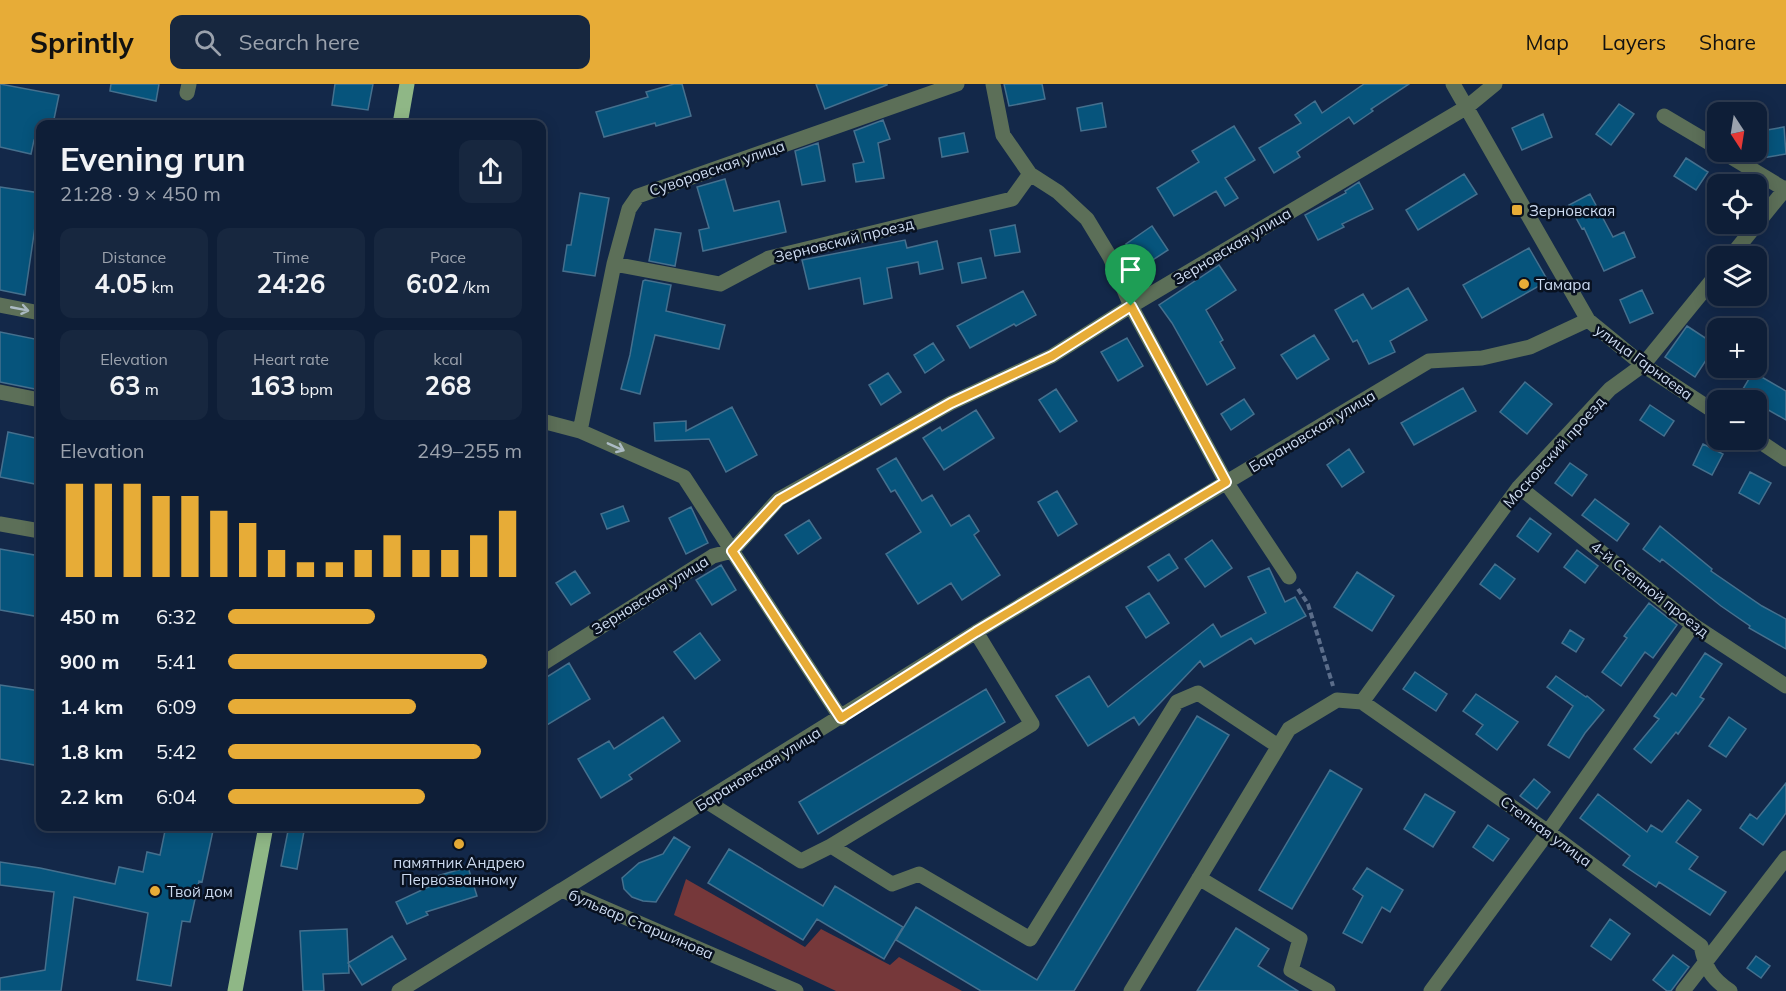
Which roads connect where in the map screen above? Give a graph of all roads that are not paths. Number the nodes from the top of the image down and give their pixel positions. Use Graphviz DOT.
graph roads {
  1 [pos="407,84"];
  2 [pos="957,84"];
  3 [pos="993,84"];
  4 [pos="1453,84"];
  5 [pos="1495,84"];
  6 [pos="1467,107"];
  7 [pos="1664,116"];
  8 [pos="401,120"];
  9 [pos="1707,141"];
  10 [pos="1740,162"];
  11 [pos="1030,174"];
  12 [pos="1786,189"];
  13 [pos="1739,246"];
  14 [pos="614,264"];
  15 [pos="1707,286"];
  16 [pos="0,305"];
  17 [pos="1131,306"];
  18 [pos="36,312"];
  19 [pos="1588,320"];
  20 [pos="1643,365"];
  21 [pos="0,392"];
  22 [pos="36,399"];
  23 [pos="1707,407"];
  24 [pos="546,422"];
  25 [pos="580,431"];
  26 [pos="1767,446"];
  27 [pos="1786,459"];
  28 [pos="1226,482"];
  29 [pos="1519,487"];
  30 [pos="0,524"];
  31 [pos="36,530"];
  32 [pos="732,551"];
  33 [pos="1289,577"];
  34 [pos="1693,625"];
  35 [pos="976,632"];
  36 [pos="546,661"];
  37 [pos="1786,686"];
  38 [pos="1362,702"];
  39 [pos="841,718"];
  40 [pos="1278,746"];
  41 [pos="706,801"];
  42 [pos="265,831"];
  43 [pos="1548,832"];
  44 [pos="831,846"];
  45 [pos="1786,858"];
  46 [pos="1199,878"];
  47 [pos="562,890"];
  48 [pos="1704,962"];
  49 [pos="235,991"];
  50 [pos="399,991"];
  51 [pos="796,991"];
  52 [pos="1131,991"];
  53 [pos="1328,991"];
  54 [pos="1431,991"];
  55 [pos="1683,991"];
  56 [pos="1730,991"];
  1 -- 8 [label="main road"];
  2 -- 14 [label="street, Суворовская улица"];
  3 -- 11 [label="street"];
  4 -- 6 [label="street, улица Гарнаева"];
  5 -- 6 [label="street, Зерновская улица"];
  6 -- 17 [label="street, Зерновская улица"];
  6 -- 19 [label="street, улица Гарнаева"];
  7 -- 9 [label="street"];
  10 -- 12 [label="street"];
  11 -- 14 [label="street, Зерновский проезд"];
  11 -- 17 [label="street"];
  12 -- 13 [label="street"];
  14 -- 25 [label="street, Суворовская улица"];
  15 -- 20 [label="street, Московский проезд"];
  16 -- 18 [label="street, one-way"];
  17 -- 28 [label="street"];
  17 -- 32 [label="street, Зерновская улица"];
  19 -- 20 [label="street, улица Гарнаева"];
  19 -- 28 [label="street, Барановская улица"];
  20 -- 23 [label="street, улица Гарнаева"];
  20 -- 29 [label="street, Московский проезд"];
  21 -- 22 [label="street"];
  24 -- 25 [label="street"];
  25 -- 32 [label="street, one-way"];
  26 -- 27 [label="street"];
  28 -- 33 [label="street"];
  28 -- 35 [label="street, Барановская улица"];
  29 -- 34 [label="street, 4-й Степной проезд"];
  29 -- 38 [label="street, Московский проезд"];
  30 -- 31 [label="street"];
  32 -- 36 [label="street, Зерновская улица"];
  32 -- 39 [label="street"];
  34 -- 37 [label="street, 4-й Степной проезд"];
  34 -- 43 [label="street"];
  35 -- 39 [label="street, Барановская улица"];
  35 -- 44 [label="street"];
  38 -- 40 [label="street"];
  38 -- 43 [label="street, Степная улица"];
  39 -- 41 [label="street, Барановская улица"];
  40 -- 44 [label="street"];
  40 -- 46 [label="street"];
  41 -- 44 [label="street"];
  41 -- 47 [label="street, Барановская улица"];
  42 -- 49 [label="main road"];
  43 -- 48 [label="street, Степная улица"];
  43 -- 54 [label="street"];
  45 -- 48 [label="street"];
  46 -- 52 [label="street"];
  46 -- 53 [label="street"];
  47 -- 50 [label="street, бульвар Старшинова"];
  47 -- 51 [label="street, бульвар Старшинова"];
  48 -- 55 [label="street"];
  48 -- 56 [label="street, Степная улица"];
}
